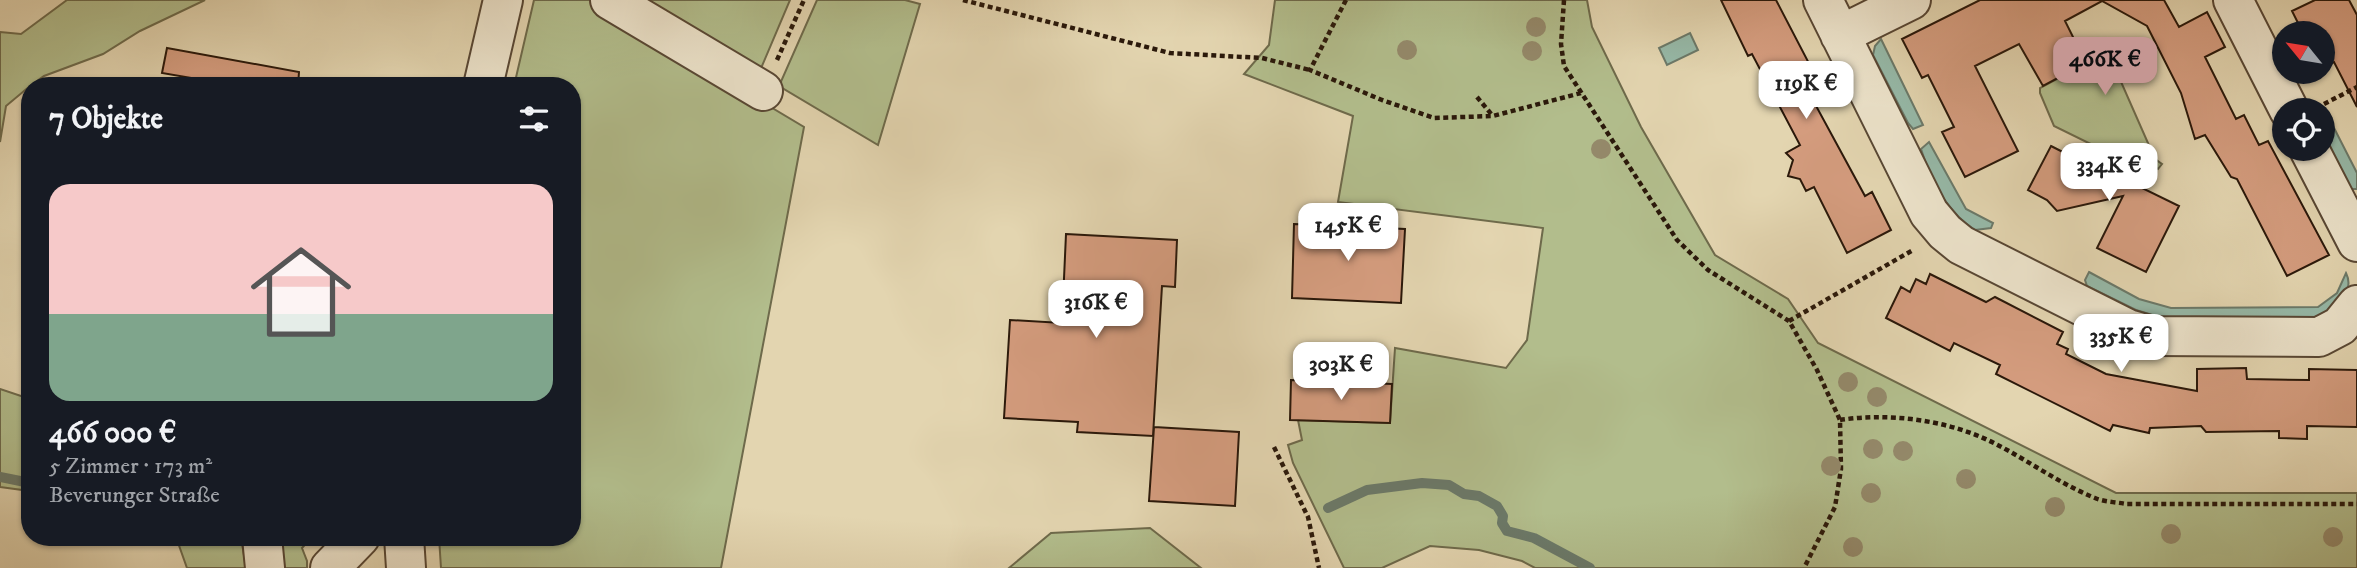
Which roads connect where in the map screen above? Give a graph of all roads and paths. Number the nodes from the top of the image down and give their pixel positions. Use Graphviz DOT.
graph roads {
  1 [pos="503,0"];
  2 [pos="610,0"];
  3 [pos="804,0"];
  4 [pos="963,0"];
  5 [pos="1346,0"];
  6 [pos="1564,0"];
  7 [pos="1823,0"];
  8 [pos="1911,0"];
  9 [pos="2233,0"];
  10 [pos="1840,35"];
  11 [pos="1310,70"];
  12 [pos="485,77"];
  13 [pos="2357,87"];
  14 [pos="763,91"];
  15 [pos="1581,93"];
  16 [pos="1477,97"];
  17 [pos="2300,98"];
  18 [pos="2329,98"];
  19 [pos="1493,116"];
  20 [pos="2315,161"];
  21 [pos="1945,232"];
  22 [pos="2357,242"];
  23 [pos="2357,308"];
  24 [pos="1789,321"];
  25 [pos="1840,420"];
  26 [pos="1274,447"];
  27 [pos="2357,504"];
  28 [pos="263,546"];
  29 [pos="351,546"];
  30 [pos="405,546"];
  31 [pos="265,568"];
  32 [pos="330,568"];
  33 [pos="406,568"];
  34 [pos="1319,568"];
  35 [pos="1804,568"];
  1 -- 12 [label="street"];
  2 -- 14 [label="street"];
  3 -- 14 [label="path"];
  4 -- 11 [label="path"];
  5 -- 11 [label="path"];
  6 -- 15 [label="path"];
  7 -- 10 [label="street"];
  8 -- 10 [label="street"];
  9 -- 17 [label="street"];
  10 -- 21 [label="street"];
  11 -- 19 [label="path"];
  13 -- 18 [label="path"];
  15 -- 19 [label="path"];
  15 -- 24 [label="path"];
  16 -- 19 [label="path"];
  20 -- 22 [label="street"];
  21 -- 23 [label="street"];
  21 -- 24 [label="path"];
  24 -- 25 [label="path"];
  25 -- 27 [label="path"];
  25 -- 35 [label="path"];
  26 -- 34 [label="path"];
  28 -- 31 [label="street"];
  29 -- 32 [label="street"];
  30 -- 33 [label="street"];
}
